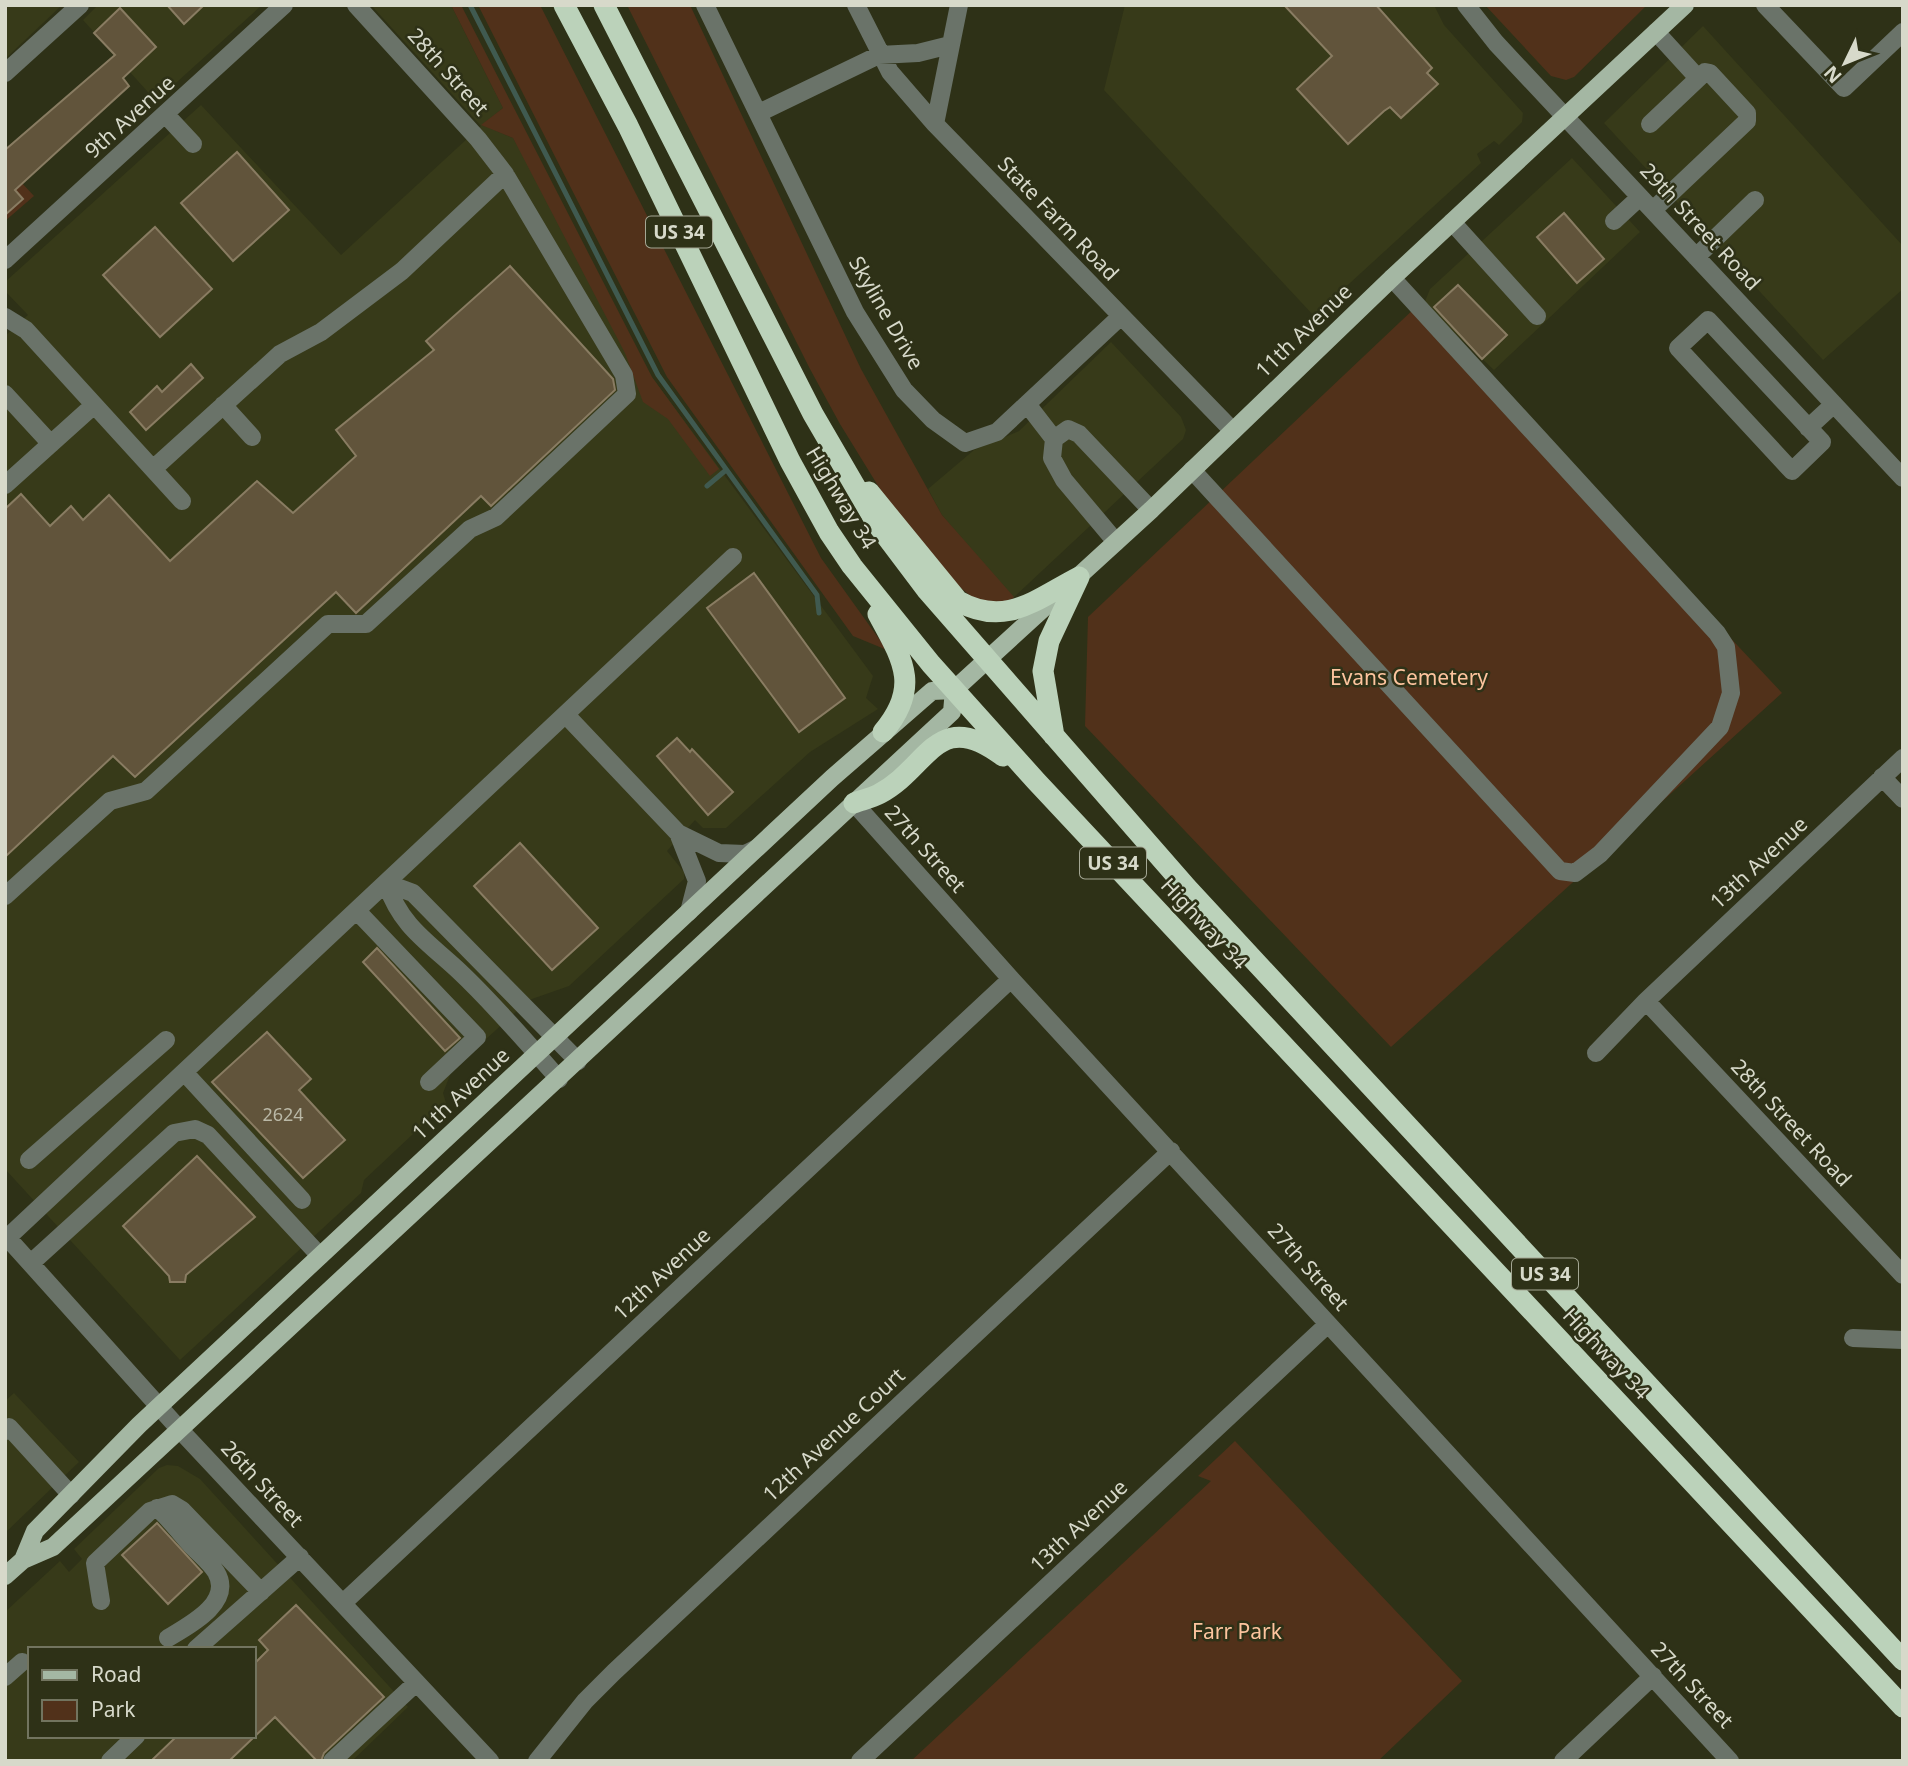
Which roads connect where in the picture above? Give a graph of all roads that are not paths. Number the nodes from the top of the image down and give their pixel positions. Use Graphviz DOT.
graph roads {
  1 [pos="80,5"];
  2 [pos="284,5"];
  3 [pos="356,5"];
  4 [pos="564,5"];
  5 [pos="604,5"];
  6 [pos="705,5"];
  7 [pos="856,5"];
  8 [pos="959,5"];
  9 [pos="1466,5"];
  10 [pos="1685,5"];
  11 [pos="1766,5"];
  12 [pos="1656,32"];
  13 [pos="1903,32"];
  14 [pos="950,45"];
  15 [pos="879,55"];
  16 [pos="5,73"];
  17 [pos="1698,78"];
  18 [pos="759,113"];
  19 [pos="166,115"];
  20 [pos="1566,117"];
  21 [pos="935,124"];
  22 [pos="1650,124"];
  23 [pos="193,144"];
  24 [pos="505,174"];
  25 [pos="1755,200"];
  26 [pos="1646,203"];
  27 [pos="1614,221"];
  28 [pos="1452,222"];
  29 [pos="1696,257"];
  30 [pos="5,260"];
  31 [pos="1392,278"];
  32 [pos="1537,316"];
  33 [pos="5,317"];
  34 [pos="1120,317"];
  35 [pos="5,394"];
  36 [pos="1027,404"];
  37 [pos="1834,404"];
  38 [pos="94,405"];
  39 [pos="223,405"];
  40 [pos="1808,428"];
  41 [pos="1233,431"];
  42 [pos="252,437"];
  43 [pos="1054,439"];
  44 [pos="51,444"];
  45 [pos="841,463"];
  46 [pos="153,469"];
  47 [pos="1192,470"];
  48 [pos="1903,478"];
  49 [pos="5,485"];
  50 [pos="183,500"];
  51 [pos="1151,510"];
  52 [pos="1116,542"];
  53 [pos="733,557"];
  54 [pos="852,566"];
  55 [pos="1079,577"];
  56 [pos="986,662"];
  57 [pos="954,690"];
  58 [pos="566,715"];
  59 [pos="883,732"];
  60 [pos="1055,738"];
  61 [pos="1903,758"];
  62 [pos="1882,777"];
  63 [pos="1036,781"];
  64 [pos="1903,799"];
  65 [pos="854,803"];
  66 [pos="678,833"];
  67 [pos="767,842"];
  68 [pos="386,883"];
  69 [pos="5,896"];
  70 [pos="357,911"];
  71 [pos="689,912"];
  72 [pos="446,960"];
  73 [pos="421,978"];
  74 [pos="1011,979"];
  75 [pos="1646,1001"];
  76 [pos="555,1038"];
  77 [pos="166,1040"];
  78 [pos="1596,1053"];
  79 [pos="537,1054"];
  80 [pos="578,1061"];
  81 [pos="184,1072"];
  82 [pos="559,1079"];
  83 [pos="429,1082"];
  84 [pos="1171,1151"];
  85 [pos="29,1160"];
  86 [pos="302,1200"];
  87 [pos="6,1238"];
  88 [pos="320,1256"];
  89 [pos="31,1263"];
  90 [pos="1903,1275"];
  91 [pos="1328,1324"];
  92 [pos="1853,1338"];
  93 [pos="1903,1340"];
  94 [pos="160,1406"];
  95 [pos="5,1431"];
  96 [pos="181,1431"];
  97 [pos="71,1495"];
  98 [pos="157,1508"];
  99 [pos="300,1557"];
  100 [pos="23,1560"];
  101 [pos="5,1576"];
  102 [pos="261,1592"];
  103 [pos="101,1601"];
  104 [pos="343,1603"];
  105 [pos="168,1638"];
  106 [pos="198,1647"];
  107 [pos="1903,1660"];
  108 [pos="22,1662"];
  109 [pos="1653,1676"];
  110 [pos="5,1677"];
  111 [pos="416,1683"];
  112 [pos="1903,1707"];
  113 [pos="134,1738"];
  114 [pos="110,1761"];
  115 [pos="332,1761"];
  116 [pos="490,1761"];
  117 [pos="537,1761"];
  118 [pos="860,1761"];
  119 [pos="1563,1761"];
  120 [pos="1730,1761"];
  1 -- 16 [label="street"];
  2 -- 19 [label="street, 9th Avenue"];
  3 -- 24 [label="street, 28th Street"];
  4 -- 54 [label="highway, Highway 34 / US 34"];
  5 -- 45 [label="highway, Highway 34 / US 34"];
  6 -- 18 [label="street, Skyline Drive"];
  7 -- 15 [label="street, State Farm Road"];
  8 -- 14 [label="street"];
  9 -- 20 [label="street, 29th Street Road"];
  10 -- 12 [label="main road, 11th Avenue"];
  11 -- 13 [label="street"];
  12 -- 17 [label="street"];
  12 -- 20 [label="main road, 11th Avenue"];
  14 -- 15 [label="street"];
  14 -- 21 [label="street"];
  15 -- 18 [label="street"];
  15 -- 21 [label="street, State Farm Road"];
  17 -- 22 [label="street"];
  17 -- 26 [label="street"];
  18 -- 36 [label="street, Skyline Drive"];
  19 -- 23 [label="street"];
  19 -- 30 [label="street, 9th Avenue"];
  20 -- 26 [label="street, 29th Street Road"];
  20 -- 28 [label="main road, 11th Avenue"];
  21 -- 34 [label="street, State Farm Road"];
  24 -- 39 [label="street"];
  24 -- 69 [label="street, 28th Street"];
  25 -- 29 [label="street"];
  26 -- 27 [label="street"];
  26 -- 29 [label="street, 29th Street Road"];
  28 -- 31 [label="main road, 11th Avenue"];
  28 -- 32 [label="street"];
  29 -- 37 [label="street, 29th Street Road"];
  31 -- 41 [label="main road, 11th Avenue"];
  31 -- 47 [label="street"];
  33 -- 38 [label="street"];
  34 -- 36 [label="street, Skyline Drive"];
  34 -- 41 [label="street, State Farm Road"];
  35 -- 44 [label="street"];
  36 -- 43 [label="street"];
  37 -- 40 [label="street"];
  37 -- 48 [label="street, 29th Street Road"];
  38 -- 44 [label="street"];
  38 -- 46 [label="street"];
  39 -- 42 [label="street"];
  39 -- 46 [label="street"];
  40 -- 40 [label="street"];
  41 -- 47 [label="main road, 11th Avenue"];
  43 -- 51 [label="street"];
  43 -- 52 [label="street"];
  44 -- 49 [label="street"];
  45 -- 55 [label="highway"];
  45 -- 56 [label="highway, Highway 34 / US 34"];
  46 -- 50 [label="street"];
  47 -- 51 [label="main road, 11th Avenue"];
  51 -- 52 [label="main road, 11th Avenue"];
  52 -- 55 [label="main road, 11th Avenue"];
  53 -- 58 [label="street"];
  54 -- 57 [label="highway, Highway 34 / US 34"];
  54 -- 59 [label="highway"];
  55 -- 56 [label="main road, 11th Avenue"];
  55 -- 60 [label="highway"];
  56 -- 57 [label="main road, 11th Avenue"];
  56 -- 60 [label="highway, Highway 34 / US 34"];
  57 -- 59 [label="main road, 11th Avenue"];
  57 -- 63 [label="highway, Highway 34 / US 34"];
  57 -- 65 [label="main road, 11th Avenue"];
  58 -- 66 [label="street"];
  58 -- 68 [label="street"];
  59 -- 67 [label="main road, 11th Avenue"];
  60 -- 107 [label="highway, Highway 34 / US 34"];
  61 -- 62 [label="street, 13th Avenue"];
  62 -- 64 [label="street"];
  62 -- 75 [label="street, 13th Avenue"];
  63 -- 65 [label="highway"];
  63 -- 112 [label="highway, Highway 34 / US 34"];
  65 -- 74 [label="street, 27th Street"];
  65 -- 80 [label="main road, 11th Avenue"];
  66 -- 67 [label="street"];
  66 -- 71 [label="street"];
  67 -- 71 [label="main road, 11th Avenue"];
  68 -- 70 [label="street"];
  68 -- 72 [label="street"];
  68 -- 76 [label="street"];
  70 -- 73 [label="street"];
  70 -- 81 [label="street"];
  71 -- 76 [label="main road, 11th Avenue"];
  72 -- 73 [label="street"];
  72 -- 79 [label="street"];
  73 -- 83 [label="street"];
  74 -- 84 [label="street, 27th Street"];
  74 -- 104 [label="street, 12th Avenue"];
  75 -- 78 [label="street, 13th Avenue"];
  75 -- 90 [label="street, 28th Street Road"];
  76 -- 79 [label="main road, 11th Avenue"];
  76 -- 80 [label="street"];
  77 -- 85 [label="street"];
  79 -- 82 [label="street"];
  79 -- 88 [label="main road, 11th Avenue"];
  80 -- 82 [label="main road, 11th Avenue"];
  81 -- 86 [label="street"];
  81 -- 87 [label="street"];
  82 -- 96 [label="main road, 11th Avenue"];
  84 -- 91 [label="street, 27th Street"];
  84 -- 117 [label="street, 12th Avenue Court"];
  87 -- 89 [label="street, 26th Street"];
  88 -- 89 [label="street"];
  88 -- 94 [label="main road, 11th Avenue"];
  89 -- 94 [label="street, 26th Street"];
  91 -- 109 [label="street, 27th Street"];
  91 -- 118 [label="street, 13th Avenue"];
  92 -- 93 [label="street"];
  94 -- 96 [label="street, 26th Street"];
  94 -- 97 [label="main road, 11th Avenue"];
  95 -- 97 [label="street"];
  96 -- 99 [label="street, 26th Street"];
  96 -- 100 [label="main road, 11th Avenue"];
  97 -- 100 [label="main road, 11th Avenue"];
  98 -- 102 [label="street"];
  98 -- 103 [label="street"];
  98 -- 105 [label="street"];
  99 -- 102 [label="street"];
  99 -- 104 [label="street, 26th Street"];
  100 -- 101 [label="main road, 11th Avenue"];
  102 -- 106 [label="street"];
  104 -- 111 [label="street, 26th Street"];
  108 -- 110 [label="street"];
  109 -- 119 [label="street"];
  109 -- 120 [label="street, 27th Street"];
  111 -- 115 [label="street"];
  111 -- 116 [label="street, 26th Street"];
  113 -- 114 [label="street"];
}
